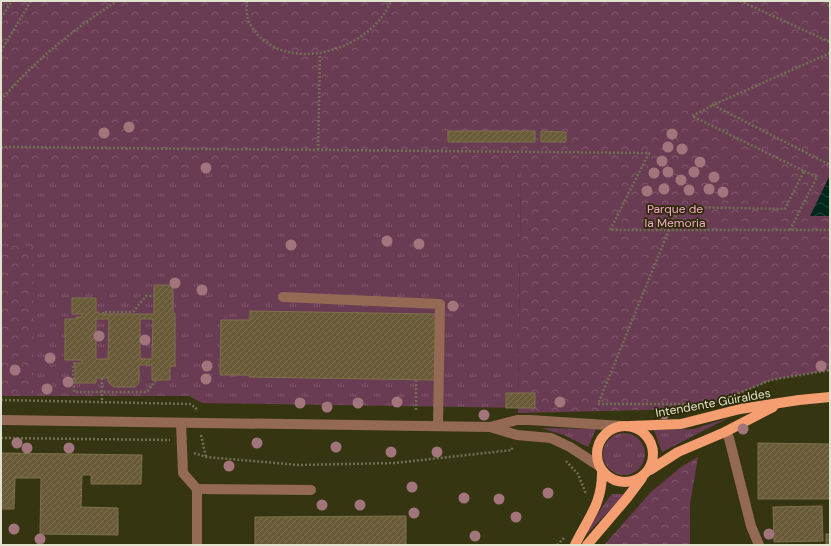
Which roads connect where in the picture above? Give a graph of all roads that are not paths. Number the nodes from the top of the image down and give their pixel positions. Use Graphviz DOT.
graph roads {
  1 [pos="283,297"];
  2 [pos="830,397"];
  3 [pos="778,404"];
  4 [pos="1,420"];
  5 [pos="182,423"];
  6 [pos="438,426"];
  7 [pos="626,426"];
  8 [pos="490,427"];
  9 [pos="725,432"];
  10 [pos="601,470"];
  11 [pos="646,473"];
  12 [pos="197,489"];
  13 [pos="311,490"];
  14 [pos="197,545"];
  15 [pos="575,545"];
  16 [pos="587,545"];
  17 [pos="759,545"];
  1 -- 6 [label="lane"];
  2 -- 3 [label="main road"];
  3 -- 7 [label="main road, Intendente Güiraldes"];
  3 -- 9 [label="main road, Intendente Güiraldes"];
  4 -- 5 [label="lane"];
  5 -- 6 [label="lane"];
  5 -- 12 [label="lane"];
  6 -- 8 [label="lane"];
  7 -- 8 [label="lane"];
  7 -- 10 [label="main road"];
  7 -- 11 [label="main road"];
  8 -- 10 [label="lane"];
  9 -- 11 [label="main road, Intendente Güiraldes"];
  9 -- 17 [label="lane"];
  10 -- 11 [label="main road"];
  10 -- 15 [label="main road"];
  11 -- 16 [label="main road, Intendente Güiraldes"];
  12 -- 13 [label="lane"];
  12 -- 14 [label="lane"];
}
